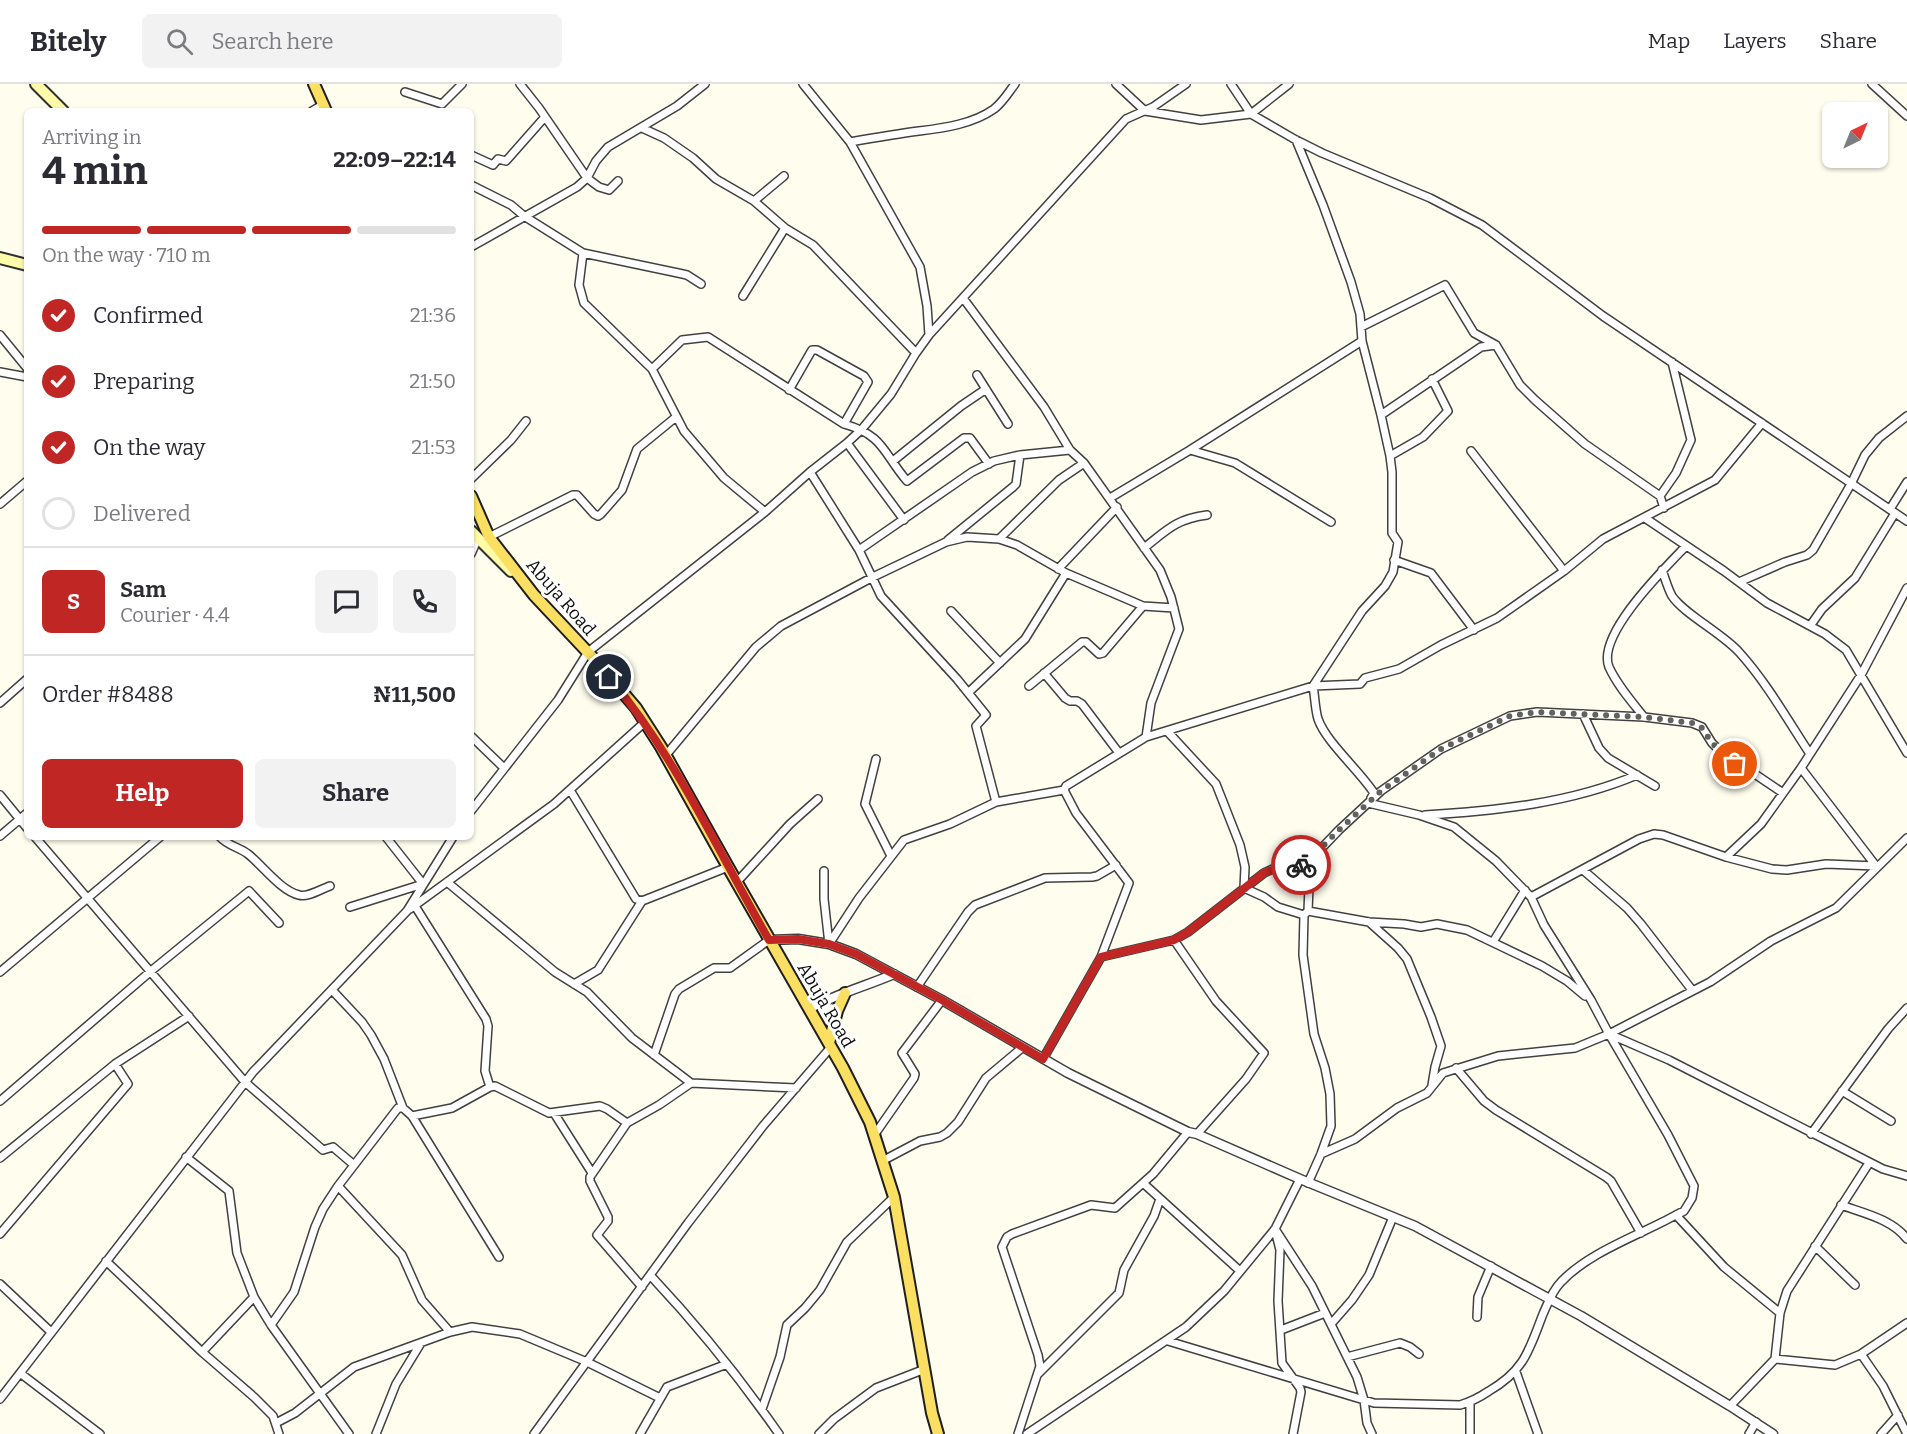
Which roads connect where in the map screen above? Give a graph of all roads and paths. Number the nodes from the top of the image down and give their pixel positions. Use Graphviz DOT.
graph roads {
  1 [pos="36,84"];
  2 [pos="314,84"];
  3 [pos="462,84"];
  4 [pos="520,84"];
  5 [pos="705,84"];
  6 [pos="803,84"];
  7 [pos="1015,84"];
  8 [pos="1116,84"];
  9 [pos="1186,84"];
  10 [pos="1231,84"];
  11 [pos="1289,84"];
  12 [pos="1872,84"];
  13 [pos="405,92"];
  14 [pos="325,107"];
  15 [pos="60,108"];
  16 [pos="1145,111"];
  17 [pos="1251,114"];
  18 [pos="1907,116"];
  19 [pos="544,118"];
  20 [pos="642,128"];
  21 [pos="1296,140"];
  22 [pos="850,142"];
  23 [pos="474,156"];
  24 [pos="784,176"];
  25 [pos="587,178"];
  26 [pos="618,181"];
  27 [pos="474,186"];
  28 [pos="754,201"];
  29 [pos="524,216"];
  30 [pos="785,228"];
  31 [pos="474,245"];
  32 [pos="583,253"];
  33 [pos="0,258"];
  34 [pos="24,264"];
  35 [pos="701,284"];
  36 [pos="743,296"];
  37 [pos="963,298"];
  38 [pos="1361,327"];
  39 [pos="0,336"];
  40 [pos="929,336"];
  41 [pos="1362,341"];
  42 [pos="1496,345"];
  43 [pos="916,353"];
  44 [pos="1671,362"];
  45 [pos="24,364"];
  46 [pos="652,369"];
  47 [pos="0,372"];
  48 [pos="977,375"];
  49 [pos="24,376"];
  50 [pos="1432,379"];
  51 [pos="986,389"];
  52 [pos="789,390"];
  53 [pos="1382,415"];
  54 [pos="1907,416"];
  55 [pos="676,417"];
  56 [pos="526,421"];
  57 [pos="1762,423"];
  58 [pos="844,424"];
  59 [pos="1008,424"];
  60 [pos="862,429"];
  61 [pos="847,443"];
  62 [pos="1070,450"];
  63 [pos="1190,450"];
  64 [pos="1471,451"];
  65 [pos="1020,455"];
  66 [pos="1390,456"];
  67 [pos="893,461"];
  68 [pos="1084,463"];
  69 [pos="989,464"];
  70 [pos="810,472"];
  71 [pos="474,477"];
  72 [pos="1907,482"];
  73 [pos="24,484"];
  74 [pos="1851,484"];
  75 [pos="1660,496"];
  76 [pos="1110,498"];
  77 [pos="0,504"];
  78 [pos="1117,507"];
  79 [pos="1664,508"];
  80 [pos="474,511"];
  81 [pos="1892,511"];
  82 [pos="765,512"];
  83 [pos="1207,515"];
  84 [pos="1645,518"];
  85 [pos="904,520"];
  86 [pos="1907,521"];
  87 [pos="1331,522"];
  88 [pos="479,535"];
  89 [pos="999,539"];
  90 [pos="946,542"];
  91 [pos="1686,546"];
  92 [pos="1144,548"];
  93 [pos="859,550"];
  94 [pos="1394,560"];
  95 [pos="1058,569"];
  96 [pos="1662,570"];
  97 [pos="1564,571"];
  98 [pos="1066,573"];
  99 [pos="873,577"];
  100 [pos="1739,582"];
  101 [pos="1907,588"];
  102 [pos="1143,606"];
  103 [pos="1174,608"];
  104 [pos="951,611"];
  105 [pos="1810,626"];
  106 [pos="1474,630"];
  107 [pos="588,652"];
  108 [pos="1000,663"];
  109 [pos="1044,673"];
  110 [pos="1861,675"];
  111 [pos="24,682"];
  112 [pos="1029,686"];
  113 [pos="1313,686"];
  114 [pos="969,692"];
  115 [pos="0,703"];
  116 [pos="1583,714"];
  117 [pos="1644,717"];
  118 [pos="645,722"];
  119 [pos="1167,731"];
  120 [pos="1146,737"];
  121 [pos="474,739"];
  122 [pos="1119,753"];
  123 [pos="1907,753"];
  124 [pos="1810,754"];
  125 [pos="666,755"];
  126 [pos="876,759"];
  127 [pos="504,768"];
  128 [pos="1801,768"];
  129 [pos="1637,775"];
  130 [pos="1655,786"];
  131 [pos="570,790"];
  132 [pos="1064,790"];
  133 [pos="1783,793"];
  134 [pos="0,795"];
  135 [pos="818,799"];
  136 [pos="996,802"];
  137 [pos="1368,803"];
  138 [pos="474,807"];
  139 [pos="1419,815"];
  140 [pos="24,816"];
  141 [pos="20,819"];
  142 [pos="24,824"];
  143 [pos="0,836"];
  144 [pos="1907,838"];
  145 [pos="38,840"];
  146 [pos="156,840"];
  147 [pos="223,840"];
  148 [pos="388,840"];
  149 [pos="451,840"];
  150 [pos="891,856"];
  151 [pos="1726,856"];
  152 [pos="1310,862"];
  153 [pos="1116,865"];
  154 [pos="1876,866"];
  155 [pos="728,867"];
  156 [pos="1583,870"];
  157 [pos="824,872"];
  158 [pos="447,882"];
  159 [pos="736,883"];
  160 [pos="423,884"];
  161 [pos="330,886"];
  162 [pos="1244,888"];
  163 [pos="1526,890"];
  164 [pos="1531,897"];
  165 [pos="87,898"];
  166 [pos="642,901"];
  167 [pos="414,906"];
  168 [pos="350,907"];
  169 [pos="406,912"];
  170 [pos="1306,913"];
  171 [pos="1369,922"];
  172 [pos="279,923"];
  173 [pos="769,940"];
  174 [pos="1174,940"];
  175 [pos="1493,942"];
  176 [pos="829,944"];
  177 [pos="1101,957"];
  178 [pos="151,971"];
  179 [pos="0,972"];
  180 [pos="894,974"];
  181 [pos="574,984"];
  182 [pos="917,987"];
  183 [pos="332,990"];
  184 [pos="1692,990"];
  185 [pos="845,993"];
  186 [pos="942,1000"];
  187 [pos="1591,1000"];
  188 [pos="1907,1008"];
  189 [pos="809,1009"];
  190 [pos="189,1016"];
  191 [pos="1609,1035"];
  192 [pos="830,1045"];
  193 [pos="1023,1047"];
  194 [pos="654,1054"];
  195 [pos="1043,1059"];
  196 [pos="115,1064"];
  197 [pos="1456,1068"];
  198 [pos="245,1082"];
  199 [pos="691,1083"];
  200 [pos="1432,1086"];
  201 [pos="490,1087"];
  202 [pos="796,1088"];
  203 [pos="1842,1092"];
  204 [pos="0,1101"];
  205 [pos="404,1108"];
  206 [pos="554,1113"];
  207 [pos="412,1116"];
  208 [pos="1891,1121"];
  209 [pos="627,1123"];
  210 [pos="1188,1132"];
  211 [pos="875,1134"];
  212 [pos="1197,1134"];
  213 [pos="1811,1134"];
  214 [pos="1321,1154"];
  215 [pos="186,1157"];
  216 [pos="0,1158"];
  217 [pos="884,1160"];
  218 [pos="1869,1163"];
  219 [pos="354,1165"];
  220 [pos="592,1173"];
  221 [pos="1907,1176"];
  222 [pos="1304,1181"];
  223 [pos="1143,1183"];
  224 [pos="338,1186"];
  225 [pos="894,1197"];
  226 [pos="1160,1198"];
  227 [pos="1841,1205"];
  228 [pos="1676,1215"];
  229 [pos="1393,1217"];
  230 [pos="1275,1229"];
  231 [pos="1641,1233"];
  232 [pos="0,1234"];
  233 [pos="1907,1239"];
  234 [pos="1815,1246"];
  235 [pos="500,1257"];
  236 [pos="106,1261"];
  237 [pos="1491,1266"];
  238 [pos="1240,1271"];
  239 [pos="650,1275"];
  240 [pos="0,1284"];
  241 [pos="1855,1285"];
  242 [pos="642,1287"];
  243 [pos="254,1297"];
  244 [pos="1550,1299"];
  245 [pos="1325,1313"];
  246 [pos="1780,1313"];
  247 [pos="1477,1317"];
  248 [pos="1907,1323"];
  249 [pos="1331,1324"];
  250 [pos="271,1326"];
  251 [pos="1281,1330"];
  252 [pos="51,1332"];
  253 [pos="450,1332"];
  254 [pos="1168,1341"];
  255 [pos="421,1343"];
  256 [pos="202,1352"];
  257 [pos="1419,1354"];
  258 [pos="1862,1354"];
  259 [pos="1347,1357"];
  260 [pos="1775,1359"];
  261 [pos="587,1362"];
  262 [pos="727,1364"];
  263 [pos="925,1370"];
  264 [pos="1516,1372"];
  265 [pos="20,1373"];
  266 [pos="1038,1374"];
  267 [pos="1293,1377"];
  268 [pos="321,1393"];
  269 [pos="660,1398"];
  270 [pos="0,1399"];
  271 [pos="1364,1400"];
  272 [pos="1470,1403"];
  273 [pos="1730,1406"];
  274 [pos="762,1409"];
  275 [pos="1898,1415"];
  276 [pos="1756,1422"];
  277 [pos="276,1423"];
  278 [pos="100,1434"];
  279 [pos="279,1434"];
  280 [pos="349,1434"];
  281 [pos="376,1434"];
  282 [pos="534,1434"];
  283 [pos="640,1434"];
  284 [pos="779,1434"];
  285 [pos="819,1434"];
  286 [pos="938,1434"];
  287 [pos="1018,1434"];
  288 [pos="1027,1434"];
  289 [pos="1293,1434"];
  290 [pos="1372,1434"];
  291 [pos="1470,1434"];
  292 [pos="1538,1434"];
  293 [pos="1749,1434"];
  294 [pos="1773,1434"];
  295 [pos="1881,1434"];
  296 [pos="1907,1434"];
  1 -- 15 [label="main road"];
  2 -- 14 [label="main road"];
  3 -- 13 [label="street"];
  4 -- 19 [label="street"];
  5 -- 20 [label="street"];
  6 -- 22 [label="street"];
  7 -- 22 [label="street"];
  8 -- 16 [label="street"];
  9 -- 16 [label="street"];
  10 -- 17 [label="street"];
  11 -- 17 [label="street"];
  12 -- 18 [label="street"];
  16 -- 17 [label="street"];
  16 -- 37 [label="street"];
  17 -- 21 [label="street"];
  19 -- 23 [label="street"];
  19 -- 25 [label="street"];
  20 -- 25 [label="street"];
  20 -- 28 [label="street"];
  21 -- 38 [label="street"];
  21 -- 44 [label="street"];
  22 -- 40 [label="street"];
  24 -- 28 [label="street"];
  25 -- 26 [label="street"];
  25 -- 29 [label="street"];
  27 -- 29 [label="street"];
  28 -- 30 [label="street"];
  29 -- 31 [label="street"];
  29 -- 32 [label="street"];
  30 -- 36 [label="street"];
  30 -- 43 [label="street"];
  32 -- 35 [label="street"];
  32 -- 46 [label="street"];
  33 -- 34 [label="main road"];
  37 -- 40 [label="street"];
  37 -- 62 [label="street"];
  38 -- 41 [label="street"];
  38 -- 42 [label="street"];
  39 -- 45 [label="street"];
  40 -- 43 [label="street"];
  41 -- 53 [label="street"];
  41 -- 63 [label="street"];
  42 -- 50 [label="street"];
  42 -- 75 [label="street"];
  43 -- 60 [label="street"];
  44 -- 57 [label="street"];
  44 -- 75 [label="street"];
  46 -- 52 [label="street"];
  46 -- 55 [label="street"];
  47 -- 49 [label="street"];
  48 -- 51 [label="street"];
  50 -- 53 [label="street"];
  50 -- 66 [label="street"];
  51 -- 59 [label="street"];
  51 -- 67 [label="street"];
  52 -- 58 [label="street"];
  52 -- 58 [label="street"];
  53 -- 66 [label="street"];
  54 -- 74 [label="street"];
  55 -- 82 [label="street"];
  55 -- 88 [label="street"];
  56 -- 71 [label="street"];
  57 -- 74 [label="street"];
  57 -- 79 [label="street"];
  58 -- 60 [label="street"];
  60 -- 61 [label="street"];
  60 -- 67 [label="street"];
  61 -- 70 [label="street"];
  61 -- 85 [label="street"];
  62 -- 65 [label="street"];
  62 -- 68 [label="street"];
  63 -- 76 [label="street"];
  63 -- 87 [label="street"];
  64 -- 97 [label="street"];
  65 -- 69 [label="street"];
  65 -- 90 [label="street"];
  66 -- 94 [label="street"];
  67 -- 69 [label="street"];
  68 -- 76 [label="street"];
  68 -- 89 [label="street"];
  69 -- 85 [label="street"];
  70 -- 82 [label="street"];
  70 -- 93 [label="street"];
  72 -- 81 [label="street"];
  73 -- 77 [label="street"];
  74 -- 81 [label="street"];
  74 -- 100 [label="street"];
  75 -- 79 [label="street"];
  76 -- 78 [label="street"];
  78 -- 92 [label="street"];
  78 -- 95 [label="street"];
  79 -- 84 [label="street"];
  80 -- 88 [label="main road, Abuja Road"];
  81 -- 86 [label="street"];
  81 -- 105 [label="street"];
  82 -- 107 [label="street"];
  83 -- 92 [label="street"];
  84 -- 91 [label="street"];
  84 -- 97 [label="street"];
  85 -- 93 [label="street"];
  88 -- 107 [label="main road, Abuja Road"];
  89 -- 90 [label="street"];
  89 -- 95 [label="street"];
  90 -- 99 [label="street"];
  91 -- 96 [label="street"];
  91 -- 100 [label="street"];
  92 -- 103 [label="street"];
  93 -- 99 [label="street"];
  94 -- 106 [label="street"];
  94 -- 113 [label="street"];
  95 -- 98 [label="street"];
  96 -- 117 [label="street"];
  96 -- 124 [label="street"];
  97 -- 106 [label="street"];
  98 -- 102 [label="street"];
  98 -- 108 [label="street"];
  99 -- 114 [label="street"];
  99 -- 125 [label="street"];
  100 -- 105 [label="street"];
  101 -- 110 [label="street"];
  102 -- 103 [label="street"];
  102 -- 109 [label="street"];
  103 -- 120 [label="street"];
  104 -- 108 [label="street"];
  105 -- 110 [label="street"];
  106 -- 113 [label="street"];
  107 -- 118 [label="main road, Abuja Road"];
  107 -- 127 [label="street"];
  108 -- 114 [label="street"];
  109 -- 112 [label="street"];
  109 -- 122 [label="street"];
  110 -- 123 [label="street"];
  110 -- 124 [label="street"];
  111 -- 115 [label="street"];
  113 -- 119 [label="street"];
  113 -- 137 [label="street"];
  114 -- 136 [label="street"];
  116 -- 117 [label="street"];
  116 -- 129 [label="street"];
  116 -- 137 [label="street"];
  117 -- 133 [label="street"];
  118 -- 125 [label="main road, Abuja Road"];
  118 -- 131 [label="street"];
  119 -- 120 [label="street"];
  119 -- 162 [label="street"];
  120 -- 122 [label="street"];
  121 -- 127 [label="street"];
  122 -- 132 [label="street"];
  124 -- 128 [label="street"];
  125 -- 155 [label="main road, Abuja Road"];
  126 -- 150 [label="street"];
  127 -- 138 [label="street"];
  128 -- 133 [label="street"];
  128 -- 154 [label="street"];
  129 -- 130 [label="street"];
  129 -- 139 [label="street"];
  131 -- 158 [label="street"];
  131 -- 166 [label="street"];
  132 -- 136 [label="street"];
  132 -- 153 [label="street"];
  133 -- 151 [label="street"];
  134 -- 141 [label="street"];
  135 -- 159 [label="street"];
  136 -- 150 [label="street"];
  137 -- 139 [label="street"];
  137 -- 152 [label="street"];
  139 -- 163 [label="street"];
  140 -- 141 [label="street"];
  141 -- 142 [label="street"];
  141 -- 143 [label="street"];
  144 -- 154 [label="street"];
  145 -- 165 [label="street"];
  146 -- 165 [label="street"];
  147 -- 161 [label="street"];
  148 -- 160 [label="street"];
  149 -- 160 [label="street"];
  150 -- 176 [label="street"];
  151 -- 154 [label="street"];
  151 -- 156 [label="street"];
  152 -- 162 [label="street"];
  152 -- 170 [label="street"];
  153 -- 177 [label="street"];
  153 -- 182 [label="street"];
  154 -- 184 [label="street"];
  155 -- 159 [label="main road, Abuja Road"];
  155 -- 166 [label="street"];
  156 -- 164 [label="street"];
  156 -- 184 [label="street"];
  157 -- 176 [label="street"];
  158 -- 167 [label="street"];
  158 -- 181 [label="street"];
  159 -- 173 [label="main road, Abuja Road"];
  160 -- 168 [label="street"];
  160 -- 169 [label="street"];
  162 -- 170 [label="street"];
  162 -- 174 [label="street"];
  163 -- 164 [label="street"];
  163 -- 175 [label="street"];
  164 -- 187 [label="street"];
  165 -- 178 [label="street"];
  165 -- 179 [label="street"];
  166 -- 181 [label="street"];
  167 -- 169 [label="street"];
  167 -- 201 [label="street"];
  169 -- 183 [label="street"];
  170 -- 171 [label="street"];
  170 -- 214 [label="street"];
  171 -- 175 [label="street"];
  171 -- 200 [label="street"];
  172 -- 178 [label="street"];
  173 -- 176 [label="street"];
  173 -- 189 [label="main road, Abuja Road"];
  173 -- 194 [label="street"];
  174 -- 177 [label="street"];
  174 -- 212 [label="street"];
  175 -- 187 [label="street"];
  176 -- 180 [label="street"];
  177 -- 195 [label="street"];
  178 -- 190 [label="street"];
  178 -- 204 [label="street"];
  180 -- 182 [label="street"];
  180 -- 185 [label="street"];
  181 -- 194 [label="street"];
  182 -- 186 [label="street"];
  183 -- 198 [label="street"];
  183 -- 205 [label="street"];
  184 -- 191 [label="street"];
  185 -- 189 [label="street"];
  185 -- 192 [label="main road"];
  186 -- 193 [label="street"];
  186 -- 211 [label="street"];
  187 -- 191 [label="street"];
  188 -- 203 [label="street"];
  189 -- 192 [label="main road, Abuja Road"];
  190 -- 196 [label="street"];
  190 -- 198 [label="street"];
  191 -- 197 [label="street"];
  191 -- 213 [label="street"];
  191 -- 228 [label="street"];
  192 -- 202 [label="street"];
  192 -- 211 [label="main road, Abuja Road"];
  193 -- 195 [label="street"];
  193 -- 217 [label="street"];
  194 -- 199 [label="street"];
  195 -- 210 [label="street"];
  196 -- 216 [label="street"];
  196 -- 232 [label="street"];
  197 -- 200 [label="street"];
  197 -- 231 [label="street"];
  198 -- 215 [label="street"];
  198 -- 219 [label="street"];
  199 -- 202 [label="street"];
  199 -- 209 [label="street"];
  200 -- 214 [label="street"];
  201 -- 206 [label="street"];
  201 -- 207 [label="street"];
  202 -- 239 [label="street"];
  203 -- 208 [label="street"];
  203 -- 213 [label="street"];
  205 -- 207 [label="street"];
  205 -- 219 [label="street"];
  206 -- 209 [label="street"];
  206 -- 220 [label="street"];
  207 -- 235 [label="street"];
  209 -- 220 [label="street"];
  210 -- 212 [label="street"];
  210 -- 223 [label="street"];
  211 -- 217 [label="main road, Abuja Road"];
  212 -- 222 [label="street"];
  213 -- 218 [label="street"];
  214 -- 222 [label="street"];
  215 -- 236 [label="street"];
  215 -- 243 [label="street"];
  217 -- 225 [label="main road, Abuja Road"];
  218 -- 221 [label="street"];
  218 -- 227 [label="street"];
  219 -- 224 [label="street"];
  220 -- 242 [label="street"];
  222 -- 229 [label="street"];
  222 -- 230 [label="street"];
  223 -- 226 [label="street"];
  223 -- 266 [label="street"];
  224 -- 250 [label="street"];
  224 -- 253 [label="street"];
  225 -- 263 [label="main road, Abuja Road"];
  225 -- 274 [label="street"];
  226 -- 238 [label="street"];
  226 -- 266 [label="street"];
  227 -- 233 [label="street"];
  227 -- 234 [label="street"];
  228 -- 231 [label="street"];
  228 -- 246 [label="street"];
  229 -- 237 [label="street"];
  229 -- 249 [label="street"];
  230 -- 238 [label="street"];
  230 -- 245 [label="street"];
  230 -- 251 [label="street"];
  231 -- 244 [label="street"];
  234 -- 241 [label="street"];
  234 -- 246 [label="street"];
  236 -- 252 [label="street"];
  236 -- 256 [label="street"];
  237 -- 244 [label="street"];
  237 -- 247 [label="street"];
  238 -- 254 [label="street"];
  239 -- 242 [label="street"];
  239 -- 262 [label="street"];
  240 -- 252 [label="street"];
  242 -- 261 [label="street"];
  243 -- 250 [label="street"];
  243 -- 256 [label="street"];
  244 -- 264 [label="street"];
  244 -- 273 [label="street"];
  245 -- 249 [label="street"];
  245 -- 251 [label="street"];
  246 -- 260 [label="street"];
  248 -- 258 [label="street"];
  249 -- 259 [label="street"];
  250 -- 268 [label="street"];
  251 -- 267 [label="street"];
  252 -- 265 [label="street"];
  253 -- 255 [label="street"];
  253 -- 261 [label="street"];
  254 -- 267 [label="street"];
  254 -- 288 [label="street"];
  255 -- 268 [label="street"];
  255 -- 281 [label="street"];
  256 -- 277 [label="street"];
  257 -- 259 [label="street"];
  258 -- 260 [label="street"];
  258 -- 275 [label="street"];
  259 -- 271 [label="street"];
  260 -- 273 [label="street"];
  261 -- 269 [label="street"];
  261 -- 282 [label="street"];
  262 -- 269 [label="street"];
  262 -- 274 [label="street"];
  263 -- 285 [label="street"];
  263 -- 286 [label="main road, Abuja Road"];
  264 -- 272 [label="street"];
  264 -- 292 [label="street"];
  265 -- 270 [label="street"];
  265 -- 278 [label="street"];
  266 -- 287 [label="street"];
  267 -- 271 [label="street"];
  267 -- 289 [label="street"];
  268 -- 277 [label="street"];
  268 -- 280 [label="street"];
  269 -- 283 [label="street"];
  271 -- 272 [label="street"];
  271 -- 290 [label="street"];
  272 -- 291 [label="street"];
  273 -- 276 [label="street"];
  274 -- 284 [label="street"];
  275 -- 295 [label="street"];
  275 -- 296 [label="street"];
  276 -- 293 [label="street"];
  276 -- 294 [label="street"];
  277 -- 279 [label="street"];
}
